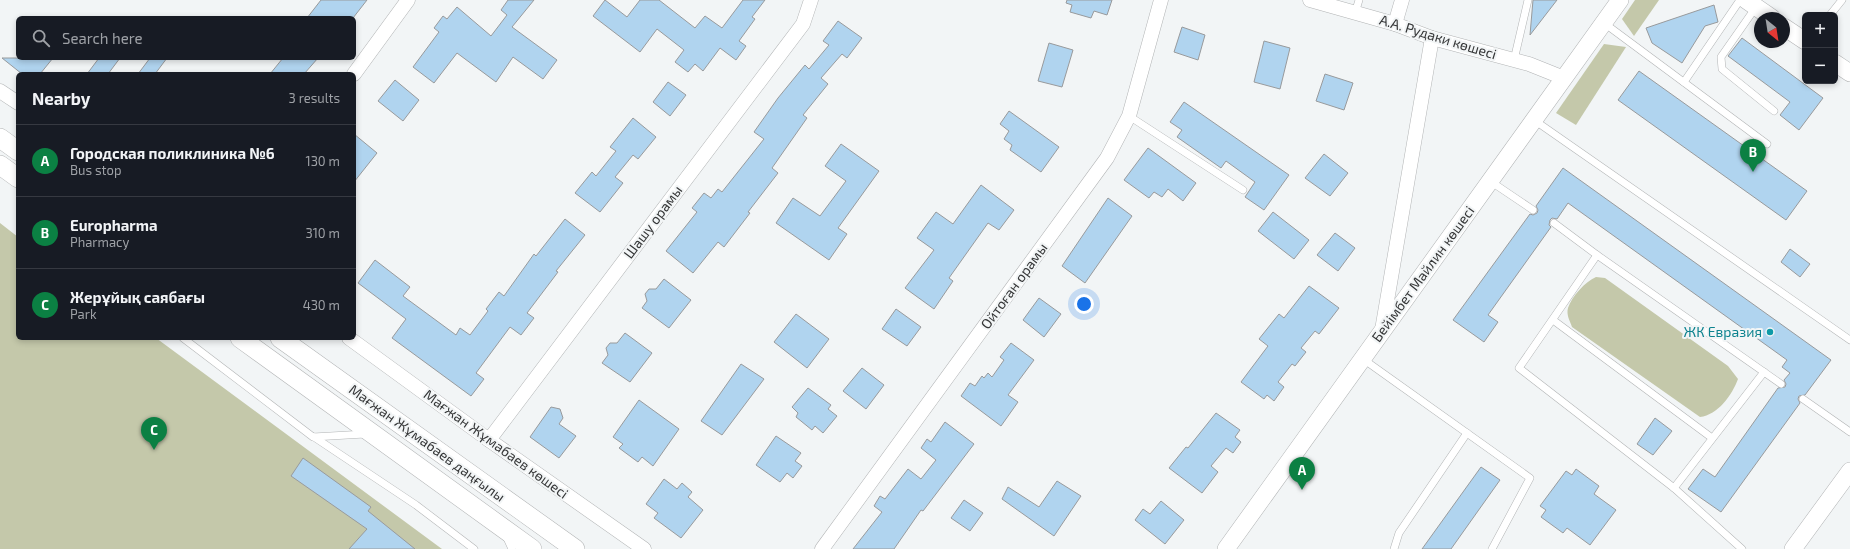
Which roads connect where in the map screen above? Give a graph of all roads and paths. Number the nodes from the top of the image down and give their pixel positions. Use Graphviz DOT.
graph roads {
  1 [pos="408,0"];
  2 [pos="811,0"];
  3 [pos="1161,0"];
  4 [pos="1310,0"];
  5 [pos="1402,0"];
  6 [pos="1528,0"];
  7 [pos="1620,0"];
  8 [pos="1740,0"];
  9 [pos="1842,0"];
  10 [pos="1751,4"];
  11 [pos="1357,6"];
  12 [pos="1763,12"];
  13 [pos="1832,12"];
  14 [pos="1604,23"];
  15 [pos="1395,24"];
  16 [pos="1790,31"];
  17 [pos="1432,38"];
  18 [pos="1802,40"];
  19 [pos="1514,60"];
  20 [pos="1838,65"];
  21 [pos="355,72"];
  22 [pos="1850,73"];
  23 [pos="1564,78"];
  24 [pos="1684,82"];
  25 [pos="0,91"];
  26 [pos="16,102"];
  27 [pos="1774,111"];
  28 [pos="1130,116"];
  29 [pos="1534,120"];
  30 [pos="0,138"];
  31 [pos="1767,144"];
  32 [pos="16,150"];
  33 [pos="0,165"];
  34 [pos="16,177"];
  35 [pos="1490,181"];
  36 [pos="1243,190"];
  37 [pos="1533,210"];
  38 [pos="1554,223"];
  39 [pos="1597,255"];
  40 [pos="1553,320"];
  41 [pos="1382,331"];
  42 [pos="186,340"];
  43 [pos="243,340"];
  44 [pos="283,340"];
  45 [pos="353,340"];
  46 [pos="1850,340"];
  47 [pos="1362,359"];
  48 [pos="1764,372"];
  49 [pos="1781,384"];
  50 [pos="1802,399"];
  51 [pos="1850,432"];
  52 [pos="1467,433"];
  53 [pos="373,434"];
  54 [pos="314,437"];
  55 [pos="1712,438"];
  56 [pos="489,440"];
  57 [pos="1850,471"];
  58 [pos="1674,488"];
  59 [pos="502,527"];
  60 [pos="474,549"];
  61 [pos="512,549"];
  62 [pos="532,549"];
  63 [pos="575,549"];
  64 [pos="644,549"];
  65 [pos="822,549"];
  66 [pos="1226,549"];
  67 [pos="1394,549"];
  68 [pos="1492,549"];
  69 [pos="1742,549"];
  70 [pos="1793,549"];
  1 -- 21 [label="street"];
  2 -- 56 [label="street, Шашу орамы"];
  3 -- 28 [label="street, Ойтоған орамы"];
  4 -- 11 [label="street, А.А. Рудаки көшесі"];
  5 -- 15 [label="street"];
  6 -- 19 [label="lane"];
  7 -- 14 [label="street, Бейімбет Майлин көшесі"];
  8 -- 24 [label="lane"];
  9 -- 13 [label="lane"];
  10 -- 12 [label="street"];
  10 -- 27 [label="lane"];
  11 -- 15 [label="street, А.А. Рудаки көшесі"];
  14 -- 23 [label="street, Бейімбет Майлин көшесі"];
  14 -- 24 [label="lane"];
  15 -- 17 [label="street, А.А. Рудаки көшесі"];
  16 -- 18 [label="street"];
  17 -- 19 [label="street, А.А. Рудаки көшесі"];
  17 -- 41 [label="street"];
  19 -- 23 [label="street, А.А. Рудаки көшесі"];
  20 -- 22 [label="street"];
  23 -- 29 [label="street, Бейімбет Майлин көшесі"];
  24 -- 31 [label="lane"];
  25 -- 26 [label="street"];
  28 -- 36 [label="lane"];
  28 -- 65 [label="street, Ойтоған орамы"];
  29 -- 35 [label="street, Бейімбет Майлин көшесі"];
  29 -- 46 [label="lane"];
  30 -- 32 [label="main road"];
  33 -- 34 [label="main road"];
  35 -- 37 [label="lane"];
  35 -- 41 [label="street, Бейімбет Майлин көшесі"];
  38 -- 39 [label="lane"];
  39 -- 40 [label="lane"];
  39 -- 48 [label="lane"];
  40 -- 55 [label="lane"];
  40 -- 58 [label="lane"];
  41 -- 47 [label="street, Бейімбет Майлин көшесі"];
  42 -- 54 [label="lane"];
  43 -- 53 [label="main road, Мағжан Жұмабаев даңғылы"];
  44 -- 63 [label="main road, Мағжан Жұмабаев даңғылы"];
  45 -- 56 [label="street, Мағжан Жұмабаев көшесі"];
  47 -- 52 [label="lane"];
  47 -- 66 [label="street, Бейімбет Майлин көшесі"];
  48 -- 49 [label="lane"];
  48 -- 55 [label="lane"];
  50 -- 51 [label="lane"];
  52 -- 67 [label="lane"];
  52 -- 68 [label="lane"];
  53 -- 54 [label="lane"];
  53 -- 59 [label="main road, Мағжан Жұмабаев даңғылы"];
  54 -- 60 [label="lane"];
  55 -- 58 [label="lane"];
  56 -- 64 [label="street, Мағжан Жұмабаев көшесі"];
  57 -- 70 [label="street"];
  58 -- 69 [label="lane"];
  59 -- 61 [label="lane"];
  59 -- 62 [label="main road, Мағжан Жұмабаев даңғылы"];
}
